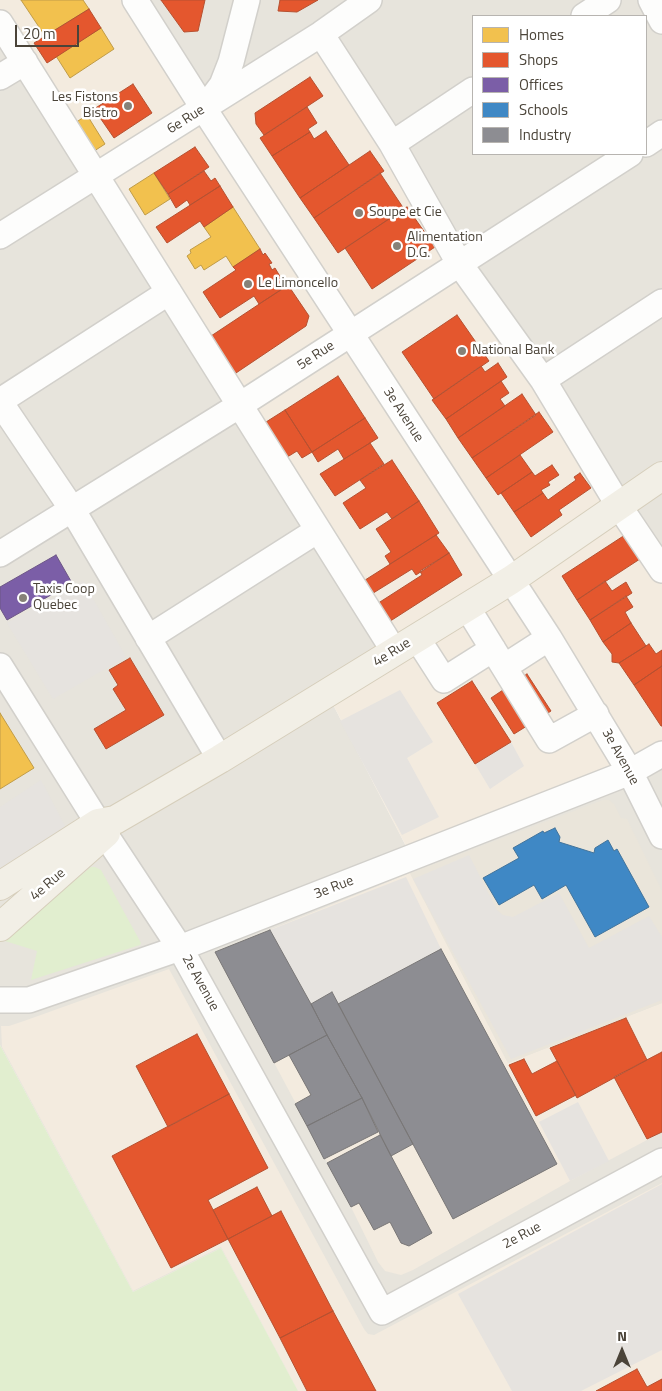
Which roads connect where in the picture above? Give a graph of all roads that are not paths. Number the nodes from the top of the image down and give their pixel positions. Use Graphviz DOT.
graph roads {
  1 [pos="135,0"];
  2 [pos="247,0"];
  3 [pos="369,0"];
  4 [pos="608,0"];
  5 [pos="651,0"];
  6 [pos="586,15"];
  7 [pos="662,21"];
  8 [pos="0,22"];
  9 [pos="321,34"];
  10 [pos="25,62"];
  11 [pos="0,77"];
  12 [pos="472,91"];
  13 [pos="204,109"];
  14 [pos="662,133"];
  15 [pos="647,143"];
  16 [pos="392,144"];
  17 [pos="628,155"];
  18 [pos="96,176"];
  19 [pos="0,236"];
  20 [pos="459,263"];
  21 [pos="169,292"];
  22 [pos="662,302"];
  23 [pos="350,334"];
  24 [pos="543,380"];
  25 [pos="0,402"];
  26 [pos="240,405"];
  27 [pos="662,476"];
  28 [pos="619,506"];
  29 [pos="72,510"];
  30 [pos="318,530"];
  31 [pos="0,554"];
  32 [pos="662,570"];
  33 [pos="511,580"];
  34 [pos="467,607"];
  35 [pos="148,638"];
  36 [pos="549,638"];
  37 [pos="406,644"];
  38 [pos="498,658"];
  39 [pos="0,666"];
  40 [pos="596,714"];
  41 [pos="662,754"];
  42 [pos="220,759"];
  43 [pos="630,772"];
  44 [pos="106,826"];
  45 [pos="662,836"];
  46 [pos="0,886"];
  47 [pos="0,927"];
  48 [pos="180,948"];
  49 [pos="0,1000"];
  50 [pos="662,1161"];
  51 [pos="382,1312"];
  1 -- 13 [label="street, 3e Avenue"];
  2 -- 13 [label="street"];
  3 -- 9 [label="street, 6e Rue"];
  4 -- 6 [label="street"];
  5 -- 7 [label="street"];
  8 -- 10 [label="street"];
  9 -- 13 [label="street, 6e Rue"];
  9 -- 16 [label="street"];
  10 -- 11 [label="street"];
  10 -- 18 [label="street"];
  12 -- 16 [label="street"];
  13 -- 18 [label="street, 6e Rue"];
  13 -- 23 [label="street, 3e Avenue"];
  14 -- 15 [label="street"];
  16 -- 20 [label="street"];
  17 -- 20 [label="street, 5e Rue"];
  18 -- 19 [label="street, 6e Rue"];
  18 -- 21 [label="street"];
  20 -- 23 [label="street, 5e Rue"];
  20 -- 24 [label="street"];
  21 -- 25 [label="street"];
  21 -- 26 [label="street"];
  22 -- 24 [label="street"];
  23 -- 26 [label="street, 5e Rue"];
  23 -- 33 [label="street, 3e Avenue"];
  24 -- 28 [label="street"];
  25 -- 29 [label="street"];
  26 -- 29 [label="street, 5e Rue"];
  26 -- 30 [label="street"];
  27 -- 28 [label="main road, 4e Rue"];
  28 -- 32 [label="street"];
  28 -- 33 [label="main road, 4e Rue"];
  29 -- 31 [label="street, 5e Rue"];
  29 -- 35 [label="street"];
  30 -- 35 [label="street"];
  30 -- 37 [label="street"];
  33 -- 34 [label="main road, 4e Rue"];
  33 -- 36 [label="street, 3e Avenue"];
  34 -- 37 [label="main road, 4e Rue"];
  34 -- 38 [label="street"];
  35 -- 42 [label="street"];
  36 -- 38 [label="street"];
  36 -- 40 [label="street, 3e Avenue"];
  37 -- 38 [label="street"];
  37 -- 42 [label="main road, 4e Rue"];
  38 -- 40 [label="street"];
  39 -- 44 [label="street, 2e Avenue"];
  40 -- 43 [label="street, 3e Avenue"];
  41 -- 43 [label="street, 3e Rue"];
  42 -- 44 [label="main road, 4e Rue"];
  43 -- 45 [label="street, 3e Avenue"];
  43 -- 48 [label="street, 3e Rue"];
  44 -- 46 [label="main road, 4e Rue"];
  44 -- 47 [label="main road, 4e Rue"];
  44 -- 48 [label="street, 2e Avenue"];
  48 -- 49 [label="street, 3e Rue"];
  48 -- 51 [label="street, 2e Avenue"];
  50 -- 51 [label="street, 2e Rue"];
}
